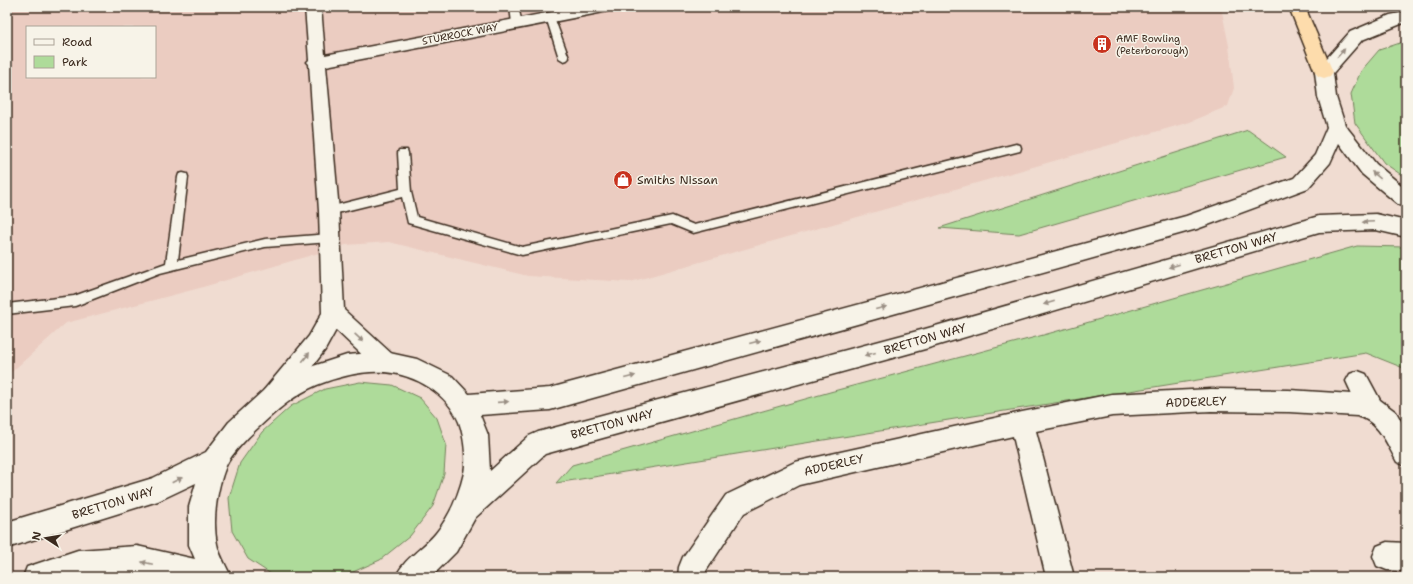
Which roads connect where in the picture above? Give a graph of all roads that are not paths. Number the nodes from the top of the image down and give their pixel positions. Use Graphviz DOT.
graph roads {
  1 [pos="313,7"];
  2 [pos="604,7"];
  3 [pos="1297,7"];
  4 [pos="516,15"];
  5 [pos="550,17"];
  6 [pos="1406,17"];
  7 [pos="564,58"];
  8 [pos="316,62"];
  9 [pos="1324,72"];
  10 [pos="1336,127"];
  11 [pos="1016,148"];
  12 [pos="403,153"];
  13 [pos="183,177"];
  14 [pos="406,192"];
  15 [pos="1406,200"];
  16 [pos="329,211"];
  17 [pos="1406,229"];
  18 [pos="330,238"];
  19 [pos="171,266"];
  20 [pos="7,309"];
  21 [pos="333,314"];
  22 [pos="385,362"];
  23 [pos="1358,381"];
  24 [pos="273,398"];
  25 [pos="464,405"];
  26 [pos="1371,408"];
  27 [pos="1022,423"];
  28 [pos="1406,454"];
  29 [pos="215,460"];
  30 [pos="466,509"];
  31 [pos="7,535"];
  32 [pos="414,575"];
  33 [pos="37,577"];
  34 [pos="213,577"];
  35 [pos="217,577"];
  36 [pos="692,577"];
  37 [pos="1060,577"];
  1 -- 8 [label="street"];
  2 -- 5 [label="street, STURROCK WAY"];
  3 -- 9 [label="highway"];
  4 -- 5 [label="street, STURROCK WAY"];
  4 -- 8 [label="street, STURROCK WAY"];
  5 -- 7 [label="lane"];
  9 -- 6 [label="street, one-way"];
  8 -- 16 [label="street"];
  9 -- 10 [label="street"];
  15 -- 10 [label="street, one-way"];
  25 -- 10 [label="street, one-way"];
  11 -- 14 [label="lane"];
  12 -- 14 [label="lane"];
  13 -- 19 [label="lane"];
  14 -- 16 [label="lane"];
  16 -- 18 [label="street"];
  17 -- 30 [label="street, BRETTON WAY, one-way"];
  18 -- 19 [label="lane"];
  18 -- 21 [label="street"];
  19 -- 20 [label="lane"];
  21 -- 22 [label="street, one-way"];
  24 -- 21 [label="street, one-way"];
  22 -- 24 [label="street"];
  22 -- 25 [label="street"];
  23 -- 26 [label="street, ADDERLEY"];
  24 -- 29 [label="street"];
  25 -- 30 [label="street"];
  26 -- 27 [label="street, ADDERLEY"];
  26 -- 28 [label="street, ADDERLEY"];
  27 -- 36 [label="street, ADDERLEY"];
  27 -- 37 [label="street"];
  31 -- 29 [label="street, BRETTON WAY, one-way"];
  29 -- 35 [label="street"];
  30 -- 32 [label="street"];
  34 -- 33 [label="street, one-way"];
}
